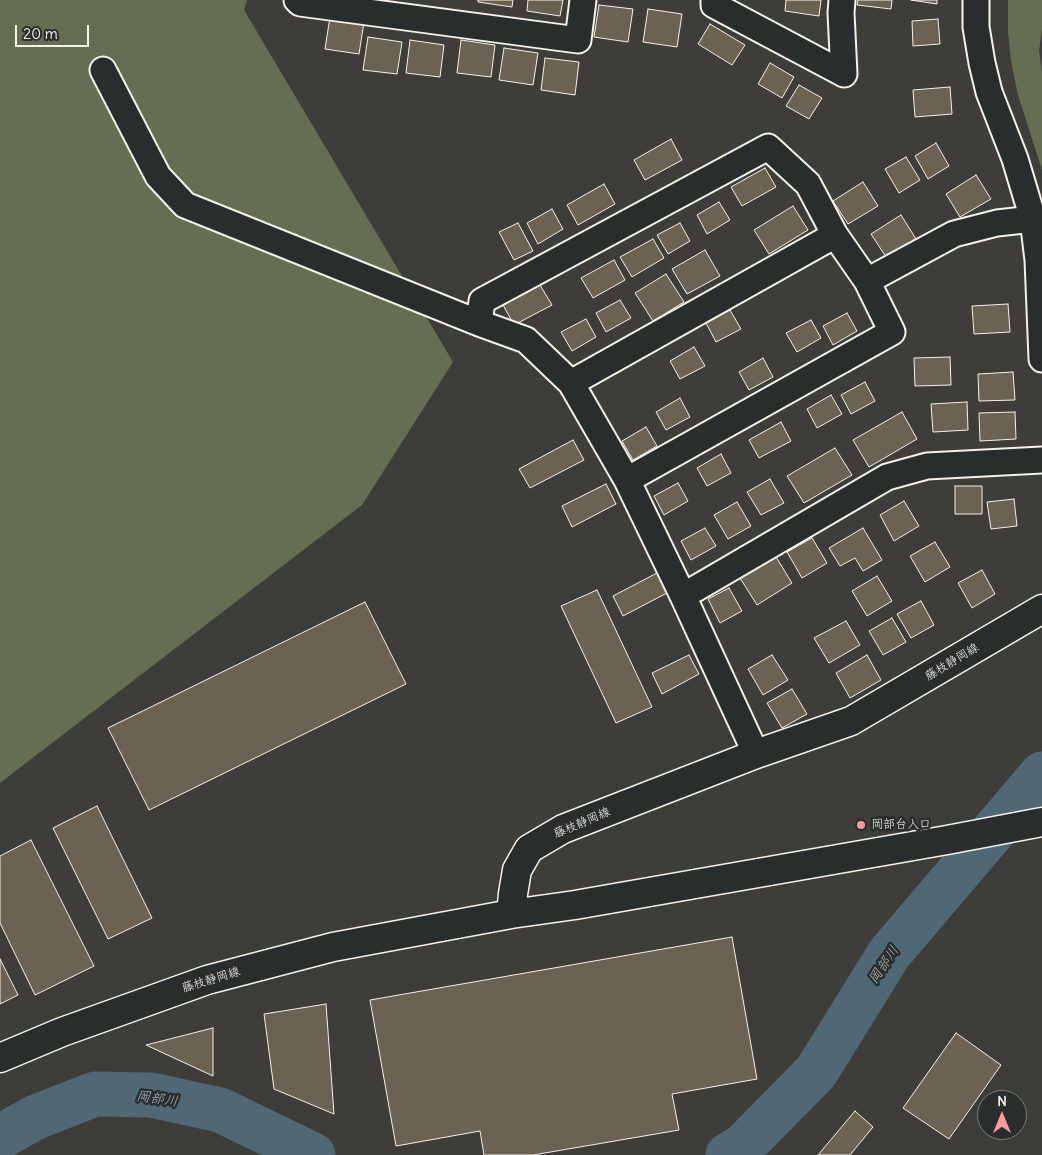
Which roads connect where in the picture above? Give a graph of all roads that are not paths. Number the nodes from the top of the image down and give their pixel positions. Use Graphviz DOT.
graph roads {
  1 [pos="296,0"];
  2 [pos="583,0"];
  3 [pos="714,0"];
  4 [pos="842,0"];
  5 [pos="976,0"];
  6 [pos="103,70"];
  7 [pos="1033,219"];
  8 [pos="835,235"];
  9 [pos="867,281"];
  10 [pos="479,323"];
  11 [pos="1042,359"];
  12 [pos="571,382"];
  13 [pos="1042,460"];
  14 [pos="627,480"];
  15 [pos="683,596"];
  16 [pos="1042,608"];
  17 [pos="756,754"];
  18 [pos="1041,822"];
  19 [pos="511,914"];
  20 [pos="0,1058"];
  1 -- 2 [label="street"];
  3 -- 4 [label="street"];
  5 -- 7 [label="street"];
  6 -- 10 [label="street"];
  7 -- 9 [label="street"];
  7 -- 11 [label="street"];
  8 -- 9 [label="street"];
  8 -- 10 [label="street"];
  8 -- 12 [label="street"];
  9 -- 14 [label="street"];
  10 -- 12 [label="street"];
  12 -- 14 [label="street"];
  13 -- 15 [label="street"];
  14 -- 15 [label="street"];
  15 -- 17 [label="street"];
  16 -- 17 [label="main road, 藤枝静岡線"];
  17 -- 19 [label="main road, 藤枝静岡線"];
  18 -- 19 [label="main road"];
  19 -- 20 [label="main road, 藤枝静岡線"];
}
